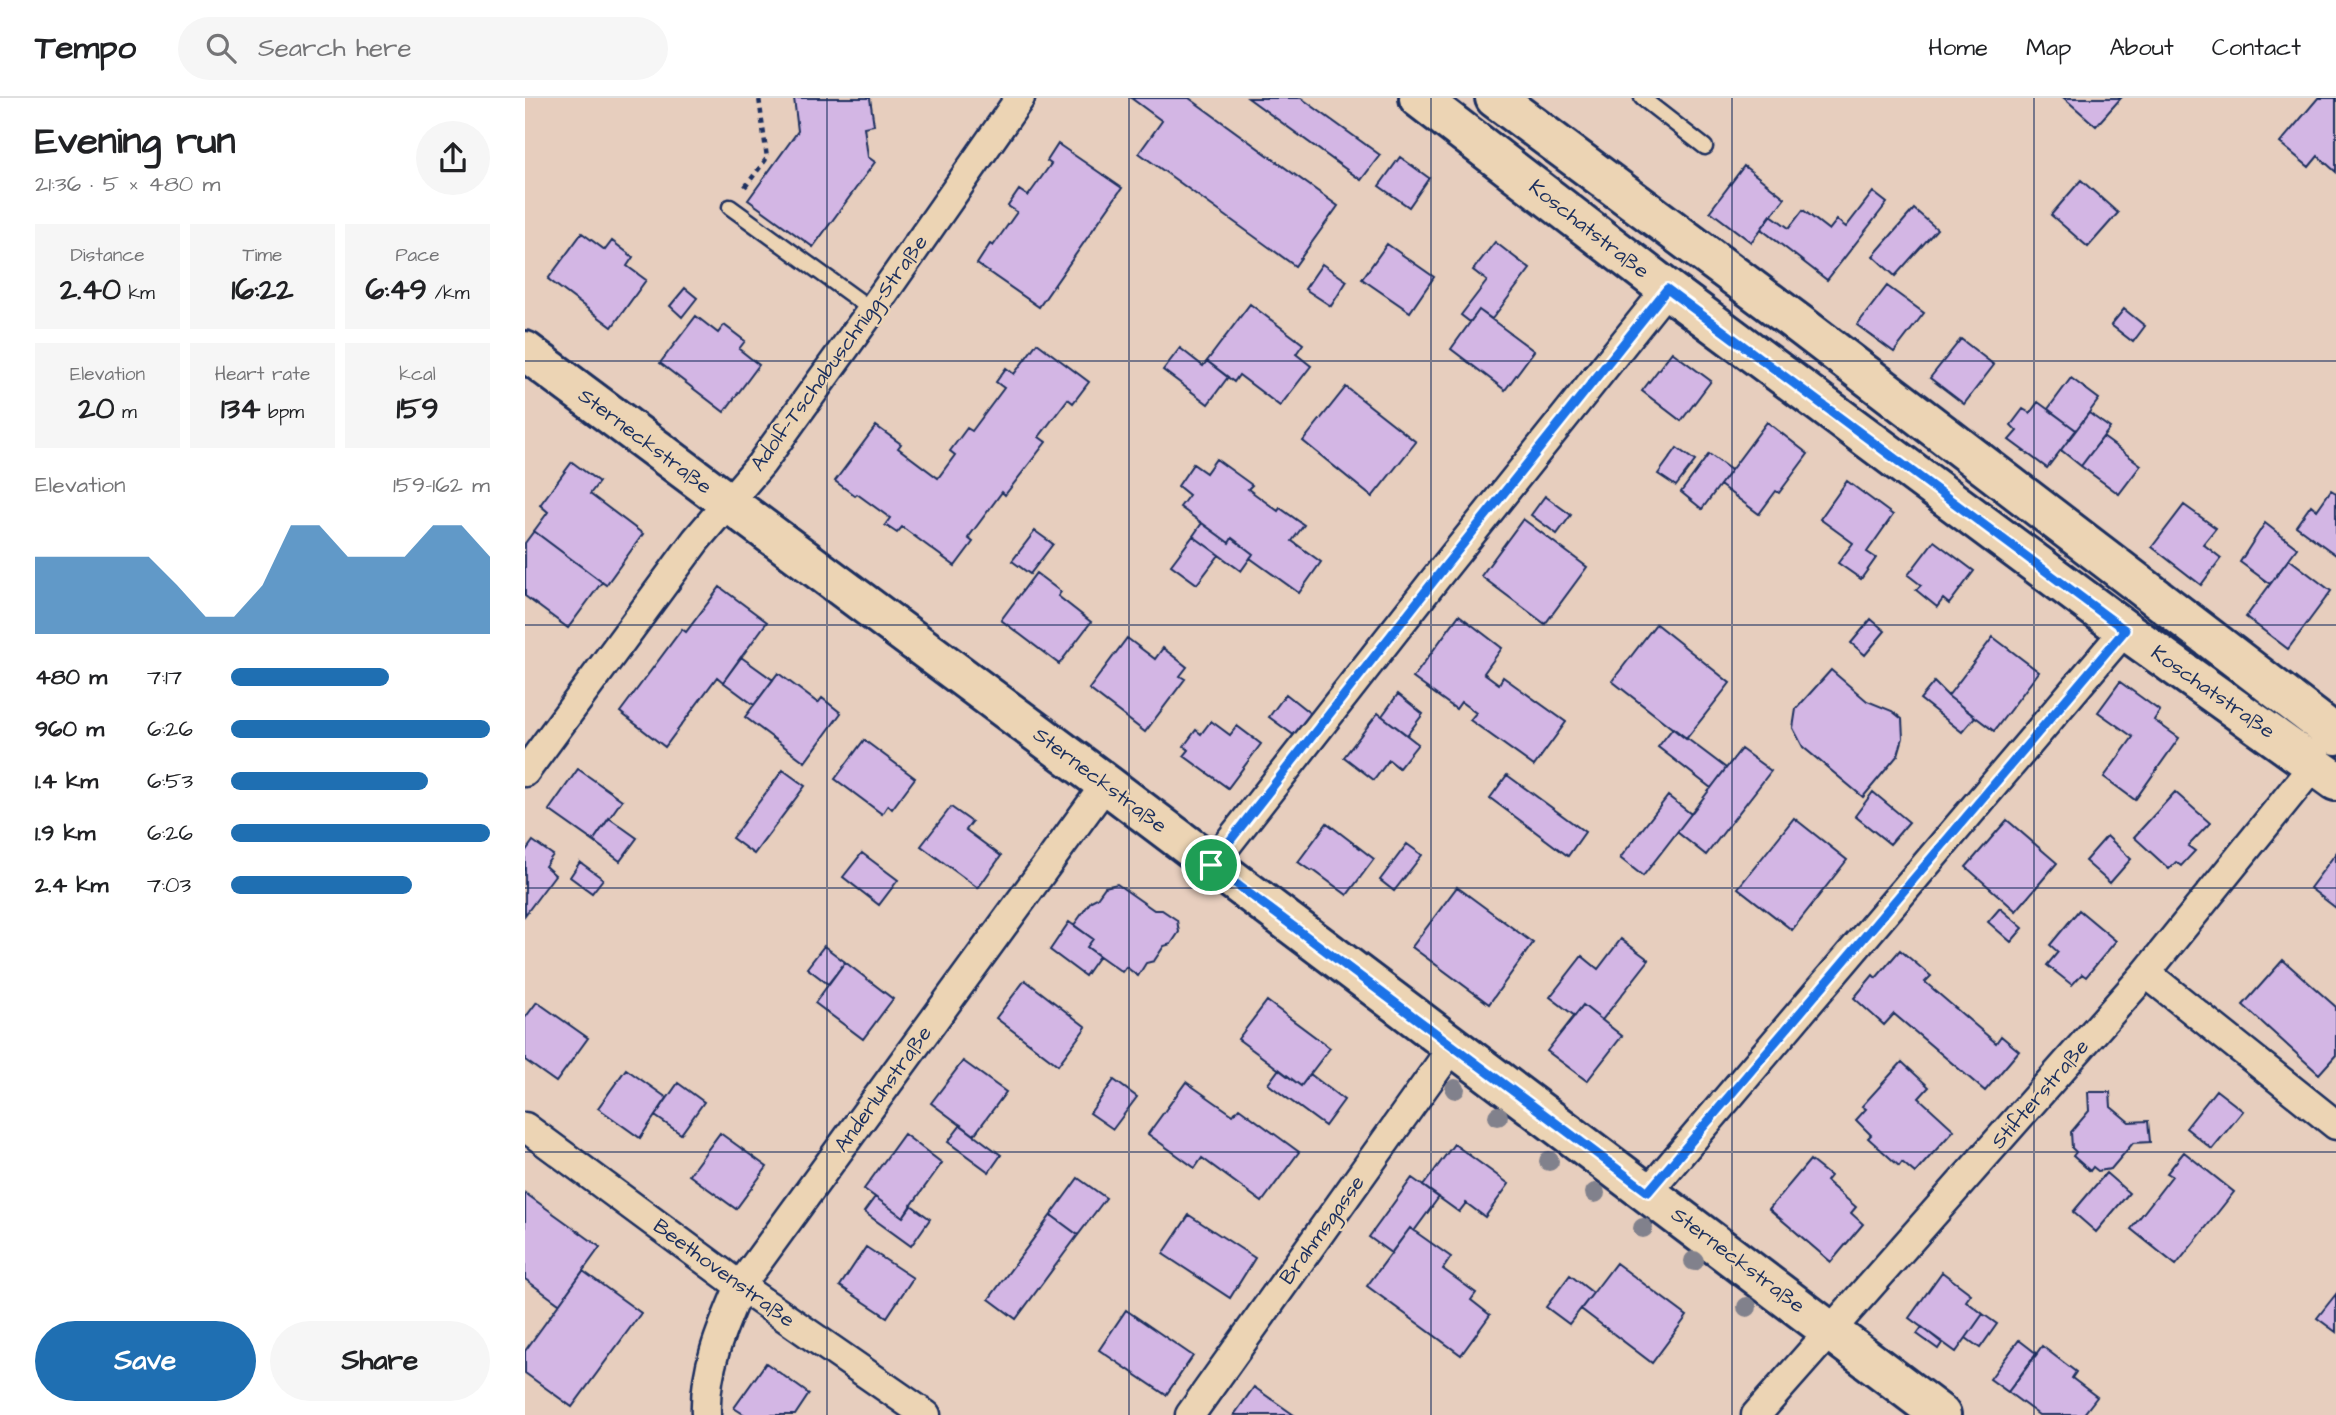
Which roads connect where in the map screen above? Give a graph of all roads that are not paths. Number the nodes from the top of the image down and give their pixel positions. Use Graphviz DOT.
graph roads {
  1 [pos="1020,98"];
  2 [pos="1419,98"];
  3 [pos="1496,98"];
  4 [pos="1642,98"];
  5 [pos="1705,147"];
  6 [pos="730,207"];
  7 [pos="1667,289"];
  8 [pos="872,310"];
  9 [pos="525,351"];
  10 [pos="727,503"];
  11 [pos="2125,630"];
  12 [pos="2333,725"];
  13 [pos="525,772"];
  14 [pos="2325,773"];
  15 [pos="1105,784"];
  16 [pos="1211,865"];
  17 [pos="2146,973"];
  18 [pos="1454,1045"];
  19 [pos="2336,1125"];
  20 [pos="525,1127"];
  21 [pos="1648,1192"];
  22 [pos="740,1286"];
  23 [pos="1831,1331"];
  24 [pos="706,1415"];
  25 [pos="926,1415"];
  26 [pos="1191,1415"];
  27 [pos="1756,1415"];
  28 [pos="1941,1415"];
  1 -- 8 [label="street, Adolf-Tschabuschnigg-Straße"];
  2 -- 7 [label="main road, Koschatstraße"];
  3 -- 12 [label="main road, Koschatstraße"];
  4 -- 5 [label="lane"];
  6 -- 8 [label="lane"];
  7 -- 11 [label="main road, Koschatstraße"];
  7 -- 16 [label="street"];
  8 -- 10 [label="street, Adolf-Tschabuschnigg-Straße"];
  9 -- 10 [label="main road, Sterneckstraße"];
  10 -- 13 [label="street, Adolf-Tschabuschnigg-Straße"];
  10 -- 15 [label="main road, Sterneckstraße"];
  11 -- 14 [label="main road, Koschatstraße"];
  11 -- 21 [label="street"];
  14 -- 17 [label="street, Stifterstraße"];
  15 -- 16 [label="main road, Sterneckstraße"];
  15 -- 22 [label="street, Anderluhstraße"];
  16 -- 18 [label="main road, Sterneckstraße"];
  17 -- 19 [label="street"];
  17 -- 23 [label="street, Stifterstraße"];
  18 -- 21 [label="main road, Sterneckstraße"];
  18 -- 26 [label="street, Brahmsgasse"];
  20 -- 22 [label="street, Beethovenstraße"];
  21 -- 23 [label="main road, Sterneckstraße"];
  22 -- 24 [label="street, Anderluhstraße"];
  22 -- 25 [label="street, Beethovenstraße"];
  23 -- 27 [label="street, Stifterstraße"];
  23 -- 28 [label="main road, Sterneckstraße"];
}
